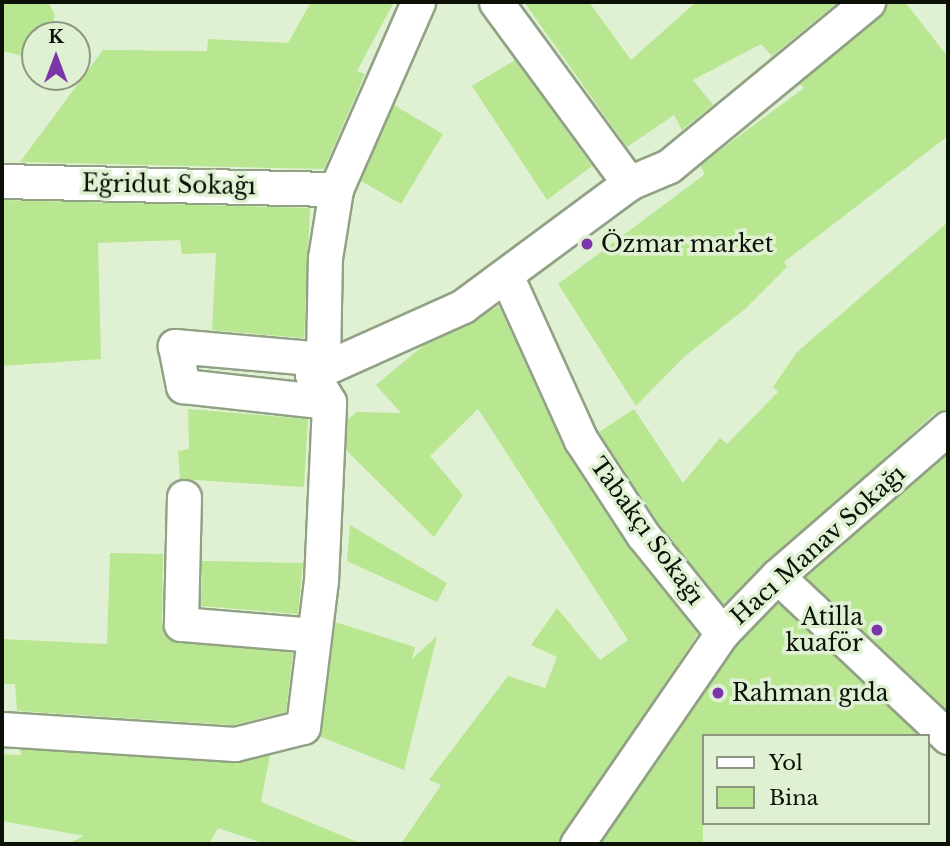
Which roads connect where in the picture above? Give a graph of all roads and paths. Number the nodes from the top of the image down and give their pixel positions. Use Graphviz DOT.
graph roads {
  1 [pos="418,2"];
  2 [pos="496,2"];
  3 [pos="868,2"];
  4 [pos="2,181"];
  5 [pos="629,183"];
  6 [pos="336,189"];
  7 [pos="506,275"];
  8 [pos="321,378"];
  9 [pos="948,428"];
  10 [pos="184,497"];
  11 [pos="777,576"];
  12 [pos="722,633"];
  13 [pos="314,635"];
  14 [pos="2,729"];
  15 [pos="948,737"];
  16 [pos="577,844"];
  1 -- 6 [label="street"];
  2 -- 5 [label="street"];
  3 -- 5 [label="street"];
  4 -- 6 [label="street, Eğridut Sokağı"];
  5 -- 7 [label="street"];
  6 -- 8 [label="street"];
  7 -- 8 [label="street"];
  7 -- 12 [label="street, Tabakçı Sokağı"];
  8 -- 13 [label="street"];
  9 -- 11 [label="street, Hacı Manav Sokağı"];
  10 -- 13 [label="street"];
  11 -- 12 [label="street, Hacı Manav Sokağı"];
  11 -- 15 [label="street"];
  12 -- 16 [label="street, Hacı Manav Sokağı"];
  13 -- 14 [label="street"];
}
